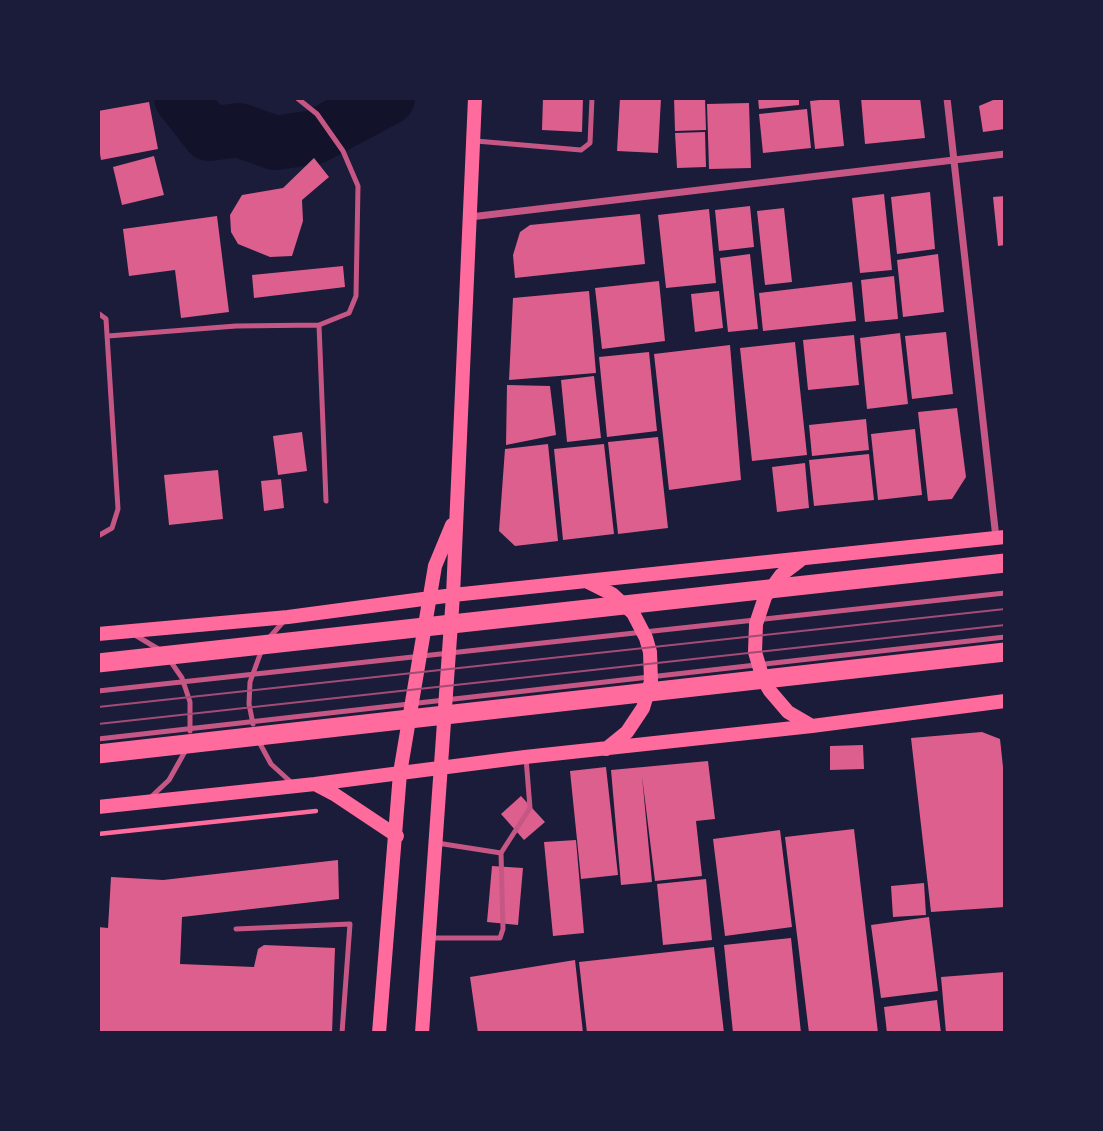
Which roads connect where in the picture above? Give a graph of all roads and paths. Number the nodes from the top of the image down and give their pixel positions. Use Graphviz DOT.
graph roads {
  1 [pos="297,98"];
  2 [pos="475,98"];
  3 [pos="592,98"];
  4 [pos="947,99"];
  5 [pos="472,141"];
  6 [pos="1005,153"];
  7 [pos="954,159"];
  8 [pos="468,217"];
  9 [pos="98,313"];
  10 [pos="319,325"];
  11 [pos="108,336"];
  12 [pos="326,501"];
  13 [pos="456,514"];
  14 [pos="98,536"];
  15 [pos="1001,537"];
  16 [pos="803,558"];
  17 [pos="1005,563"];
  18 [pos="587,582"];
  19 [pos="1005,593"];
  20 [pos="453,595"];
  21 [pos="430,598"];
  22 [pos="288,617"];
  23 [pos="126,631"];
  24 [pos="98,634"];
  25 [pos="1005,637"];
  26 [pos="1005,652"];
  27 [pos="98,663"];
  28 [pos="98,691"];
  29 [pos="1005,701"];
  30 [pos="812,726"];
  31 [pos="98,739"];
  32 [pos="605,750"];
  33 [pos="98,754"];
  34 [pos="526,757"];
  35 [pos="442,769"];
  36 [pos="400,773"];
  37 [pos="315,784"];
  38 [pos="295,786"];
  39 [pos="144,802"];
  40 [pos="98,807"];
  41 [pos="353,807"];
  42 [pos="98,834"];
  43 [pos="397,836"];
  44 [pos="437,843"];
  45 [pos="501,853"];
  46 [pos="236,929"];
  47 [pos="430,938"];
  48 [pos="342,1033"];
  49 [pos="379,1033"];
  50 [pos="422,1033"];
  1 -- 10 [label="lane"];
  2 -- 5 [label="main road"];
  3 -- 5 [label="lane"];
  4 -- 7 [label="street"];
  5 -- 8 [label="main road"];
  6 -- 7 [label="street"];
  7 -- 8 [label="street"];
  7 -- 15 [label="street"];
  8 -- 13 [label="main road"];
  9 -- 11 [label="lane"];
  10 -- 11 [label="lane"];
  10 -- 12 [label="lane"];
  11 -- 14 [label="lane"];
  13 -- 20 [label="main road"];
  13 -- 21 [label="main road"];
  15 -- 16 [label="main road"];
  16 -- 18 [label="main road"];
  16 -- 30 [label="main road"];
  17 -- 27 [label="highway"];
  18 -- 20 [label="main road"];
  18 -- 32 [label="main road"];
  19 -- 28 [label="lane"];
  20 -- 21 [label="main road"];
  20 -- 35 [label="main road"];
  21 -- 22 [label="main road"];
  21 -- 36 [label="main road"];
  22 -- 23 [label="main road"];
  22 -- 38 [label="lane"];
  23 -- 24 [label="main road"];
  23 -- 39 [label="lane"];
  25 -- 31 [label="lane"];
  26 -- 33 [label="highway"];
  29 -- 30 [label="main road"];
  30 -- 32 [label="main road"];
  32 -- 34 [label="main road"];
  34 -- 35 [label="main road"];
  34 -- 45 [label="lane"];
  35 -- 36 [label="main road"];
  35 -- 44 [label="main road"];
  36 -- 37 [label="main road"];
  36 -- 43 [label="main road"];
  37 -- 38 [label="main road"];
  37 -- 41 [label="main road"];
  38 -- 39 [label="main road"];
  39 -- 40 [label="main road"];
  41 -- 42 [label="path"];
  41 -- 43 [label="main road"];
  43 -- 49 [label="main road"];
  44 -- 45 [label="lane"];
  44 -- 47 [label="main road"];
  45 -- 47 [label="lane"];
  46 -- 48 [label="lane"];
  47 -- 50 [label="main road"];
}
